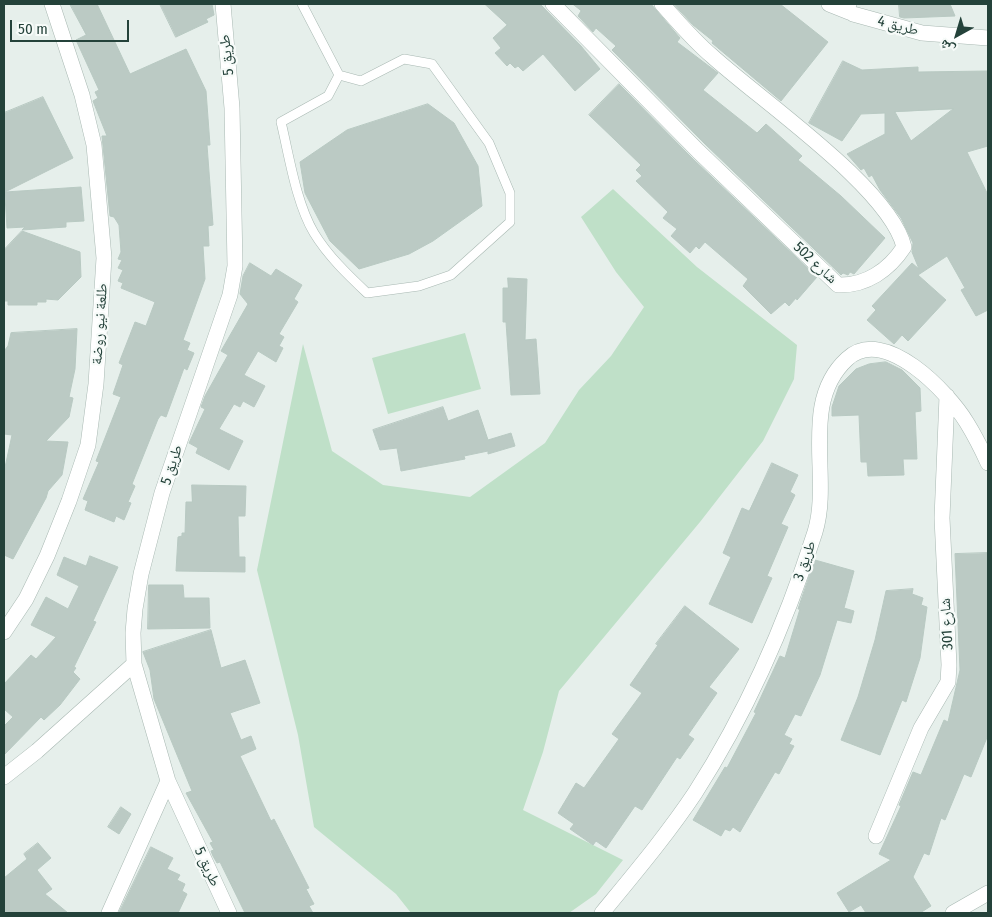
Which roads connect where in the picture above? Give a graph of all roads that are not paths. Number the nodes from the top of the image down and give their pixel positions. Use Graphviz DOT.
graph roads {
  1 [pos="52,4"];
  2 [pos="223,4"];
  3 [pos="302,4"];
  4 [pos="553,4"];
  5 [pos="662,4"];
  6 [pos="829,4"];
  7 [pos="849,8"];
  8 [pos="988,38"];
  9 [pos="339,74"];
  10 [pos="946,396"];
  11 [pos="988,463"];
  12 [pos="4,632"];
  13 [pos="134,664"];
  14 [pos="4,777"];
  15 [pos="168,781"];
  16 [pos="876,836"];
  17 [pos="988,893"];
  18 [pos="109,913"];
  19 [pos="229,913"];
  20 [pos="602,913"];
  21 [pos="953,913"];
  1 -- 12 [label="street, طلعة نيو روضة"];
  2 -- 13 [label="street, طريق 5"];
  3 -- 9 [label="lane"];
  4 -- 5 [label="street, شارع 502"];
  6 -- 7 [label="street"];
  7 -- 8 [label="street, طريق 4"];
  9 -- 9 [label="lane"];
  10 -- 11 [label="street, طريق 3"];
  10 -- 16 [label="street, شارع 301"];
  10 -- 20 [label="street, طريق 3"];
  13 -- 14 [label="street"];
  13 -- 15 [label="street, طريق 5"];
  15 -- 18 [label="street"];
  15 -- 19 [label="street, طريق 5"];
  17 -- 21 [label="street"];
}
